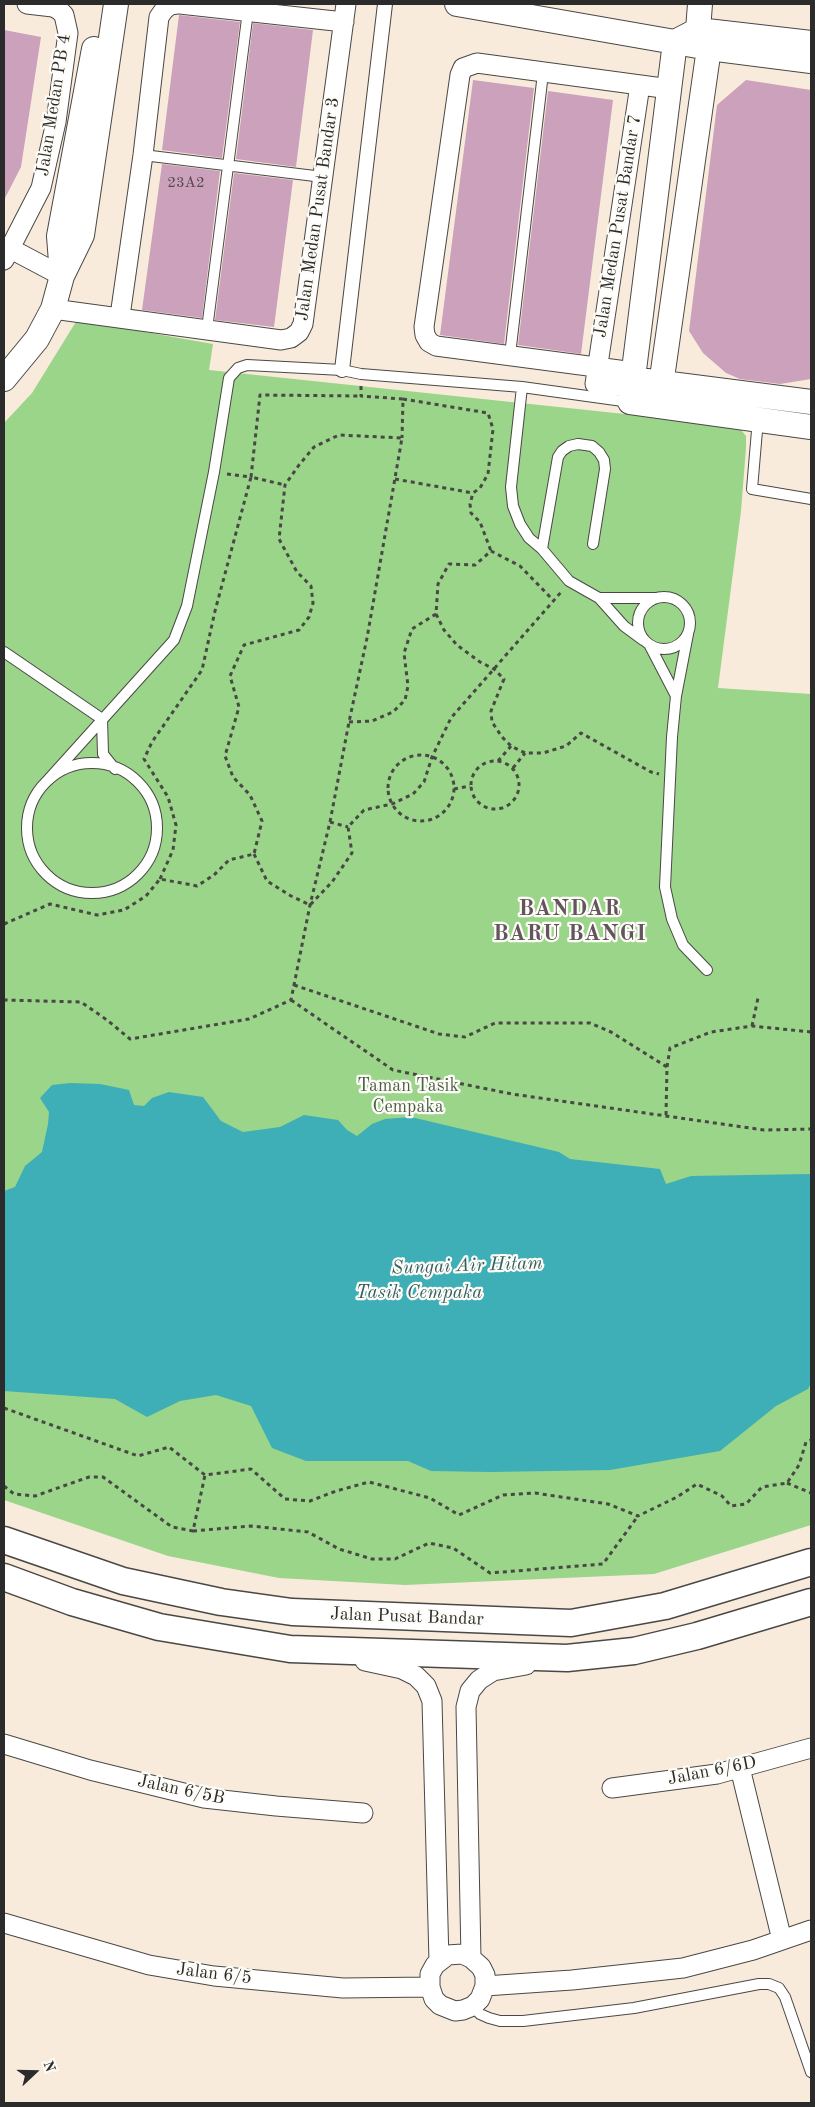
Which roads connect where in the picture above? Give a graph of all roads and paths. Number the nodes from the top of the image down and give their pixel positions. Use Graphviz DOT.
graph roads {
  1 [pos="27,4"];
  2 [pos="102,4"];
  3 [pos="116,4"];
  4 [pos="178,4"];
  5 [pos="346,4"];
  6 [pos="385,4"];
  7 [pos="457,4"];
  8 [pos="700,4"];
  9 [pos="248,12"];
  10 [pos="344,22"];
  11 [pos="703,39"];
  12 [pos="675,42"];
  13 [pos="811,43"];
  14 [pos="811,61"];
  15 [pos="544,72"];
  16 [pos="640,85"];
  17 [pos="670,89"];
  18 [pos="143,155"];
  19 [pos="228,166"];
  20 [pos="323,178"];
  21 [pos="6,251"];
  22 [pos="62,276"];
  23 [pos="53,309"];
  24 [pos="120,316"];
  25 [pos="207,329"];
  26 [pos="510,356"];
  27 [pos="597,367"];
  28 [pos="342,370"];
  29 [pos="361,374"];
  30 [pos="4,379"];
  31 [pos="661,383"];
  32 [pos="632,385"];
  33 [pos="522,387"];
  34 [pos="361,396"];
  35 [pos="761,396"];
  36 [pos="403,398"];
  37 [pos="811,402"];
  38 [pos="658,406"];
  39 [pos="758,421"];
  40 [pos="811,427"];
  41 [pos="402,438"];
  42 [pos="214,472"];
  43 [pos="250,477"];
  44 [pos="395,479"];
  45 [pos="285,485"];
  46 [pos="473,493"];
  47 [pos="811,499"];
  48 [pos="593,544"];
  49 [pos="542,549"];
  50 [pos="491,551"];
  51 [pos="568,581"];
  52 [pos="599,598"];
  53 [pos="656,598"];
  54 [pos="554,601"];
  55 [pos="436,614"];
  56 [pos="688,634"];
  57 [pos="647,643"];
  58 [pos="4,652"];
  59 [pos="494,669"];
  60 [pos="676,696"];
  61 [pos="102,719"];
  62 [pos="349,722"];
  63 [pos="511,746"];
  64 [pos="525,753"];
  65 [pos="432,757"];
  66 [pos="498,761"];
  67 [pos="114,768"];
  68 [pos="512,768"];
  69 [pos="669,776"];
  70 [pos="47,781"];
  71 [pos="470,786"];
  72 [pos="453,789"];
  73 [pos="392,804"];
  74 [pos="330,822"];
  75 [pos="348,827"];
  76 [pos="254,854"];
  77 [pos="160,879"];
  78 [pos="310,905"];
  79 [pos="4,924"];
  80 [pos="707,970"];
  81 [pos="294,985"];
  82 [pos="758,998"];
  83 [pos="4,1000"];
  84 [pos="291,1000"];
  85 [pos="752,1026"];
  86 [pos="811,1032"];
  87 [pos="667,1067"];
  88 [pos="666,1115"];
  89 [pos="811,1129"];
  90 [pos="4,1408"];
  91 [pos="811,1440"];
  92 [pos="205,1475"];
  93 [pos="787,1483"];
  94 [pos="4,1486"];
  95 [pos="811,1493"];
  96 [pos="638,1516"];
  97 [pos="193,1531"];
  98 [pos="4,1540"];
  99 [pos="811,1562"];
  100 [pos="4,1577"];
  101 [pos="811,1602"];
  102 [pos="290,1649"];
  103 [pos="567,1658"];
  104 [pos="4,1744"];
  105 [pos="811,1748"];
  106 [pos="740,1768"];
  107 [pos="612,1788"];
  108 [pos="364,1814"];
  109 [pos="4,1923"];
  110 [pos="811,1930"];
  111 [pos="782,1940"];
  112 [pos="471,1958"];
  113 [pos="439,1961"];
  114 [pos="485,1986"];
  115 [pos="430,1987"];
  116 [pos="474,2006"];
  117 [pos="811,2072"];
  1 -- 21 [label="street, Jalan Medan PB 4"];
  2 -- 22 [label="street"];
  3 -- 22 [label="street"];
  4 -- 9 [label="street"];
  4 -- 18 [label="street"];
  5 -- 10 [label="street, Jalan Medan Pusat Bandar 3"];
  6 -- 28 [label="street"];
  7 -- 12 [label="street"];
  8 -- 11 [label="street"];
  9 -- 10 [label="street"];
  9 -- 19 [label="lane"];
  10 -- 20 [label="street, Jalan Medan Pusat Bandar 3"];
  11 -- 12 [label="street"];
  11 -- 13 [label="street"];
  11 -- 14 [label="street"];
  11 -- 31 [label="street"];
  12 -- 17 [label="street"];
  15 -- 16 [label="street"];
  15 -- 26 [label="lane"];
  15 -- 26 [label="street"];
  16 -- 17 [label="street"];
  16 -- 27 [label="street, Jalan Medan Pusat Bandar 7"];
  17 -- 32 [label="street"];
  18 -- 19 [label="lane"];
  18 -- 24 [label="street"];
  19 -- 20 [label="lane"];
  19 -- 25 [label="lane"];
  20 -- 25 [label="street, Jalan Medan Pusat Bandar 3"];
  21 -- 22 [label="street"];
  22 -- 23 [label="street"];
  23 -- 24 [label="street, Jalan Medan Pusat Bandar 3"];
  23 -- 30 [label="street"];
  24 -- 25 [label="street, Jalan Medan Pusat Bandar 3"];
  26 -- 27 [label="street"];
  27 -- 32 [label="street"];
  28 -- 29 [label="lane"];
  28 -- 42 [label="lane"];
  29 -- 33 [label="lane"];
  29 -- 34 [label="path"];
  31 -- 32 [label="street"];
  31 -- 35 [label="street"];
  31 -- 38 [label="street"];
  32 -- 33 [label="lane"];
  32 -- 38 [label="street"];
  33 -- 49 [label="lane"];
  34 -- 36 [label="path"];
  34 -- 43 [label="path"];
  35 -- 37 [label="street"];
  35 -- 39 [label="lane"];
  36 -- 41 [label="path"];
  36 -- 46 [label="path"];
  38 -- 39 [label="street"];
  39 -- 40 [label="street"];
  39 -- 47 [label="lane"];
  41 -- 44 [label="path"];
  41 -- 45 [label="path"];
  42 -- 43 [label="path"];
  42 -- 61 [label="lane"];
  43 -- 45 [label="path"];
  43 -- 77 [label="path"];
  44 -- 46 [label="path"];
  44 -- 62 [label="path"];
  45 -- 76 [label="path"];
  46 -- 50 [label="path"];
  48 -- 49 [label="lane"];
  49 -- 51 [label="lane"];
  50 -- 54 [label="path"];
  50 -- 55 [label="path"];
  51 -- 52 [label="lane"];
  51 -- 54 [label="path"];
  52 -- 53 [label="lane"];
  52 -- 57 [label="lane"];
  53 -- 56 [label="lane"];
  53 -- 57 [label="lane"];
  54 -- 59 [label="path"];
  55 -- 59 [label="path"];
  55 -- 62 [label="path"];
  56 -- 57 [label="lane"];
  56 -- 60 [label="lane"];
  57 -- 60 [label="lane"];
  58 -- 61 [label="lane"];
  59 -- 63 [label="path"];
  59 -- 65 [label="path"];
  60 -- 69 [label="lane"];
  61 -- 67 [label="lane"];
  61 -- 70 [label="lane"];
  62 -- 74 [label="path"];
  63 -- 64 [label="path"];
  63 -- 66 [label="path"];
  64 -- 68 [label="path"];
  64 -- 69 [label="path"];
  65 -- 72 [label="path"];
  65 -- 73 [label="path"];
  65 -- 73 [label="path"];
  66 -- 68 [label="path"];
  66 -- 71 [label="path"];
  67 -- 70 [label="lane"];
  67 -- 70 [label="lane"];
  68 -- 71 [label="path"];
  69 -- 80 [label="lane"];
  71 -- 72 [label="path"];
  72 -- 73 [label="path"];
  73 -- 75 [label="path"];
  74 -- 75 [label="path"];
  74 -- 78 [label="path"];
  75 -- 78 [label="path"];
  76 -- 77 [label="path"];
  76 -- 78 [label="path"];
  77 -- 79 [label="path"];
  78 -- 81 [label="path"];
  81 -- 84 [label="path"];
  81 -- 87 [label="path"];
  82 -- 85 [label="path"];
  83 -- 84 [label="path"];
  84 -- 88 [label="path"];
  85 -- 86 [label="path"];
  85 -- 87 [label="path"];
  87 -- 88 [label="path"];
  88 -- 89 [label="path"];
  90 -- 92 [label="path"];
  91 -- 93 [label="path"];
  92 -- 96 [label="path"];
  92 -- 97 [label="path"];
  93 -- 95 [label="path"];
  93 -- 96 [label="path"];
  94 -- 97 [label="path"];
  96 -- 97 [label="path"];
  98 -- 99 [label="main road, Jalan Pusat Bandar"];
  100 -- 102 [label="main road, Jalan Pusat Bandar"];
  101 -- 103 [label="main road, Jalan Pusat Bandar"];
  102 -- 103 [label="main road, Jalan Pusat Bandar"];
  102 -- 113 [label="street"];
  103 -- 112 [label="street"];
  104 -- 108 [label="street, Jalan 6/5B"];
  105 -- 106 [label="street, Jalan 6/6D"];
  106 -- 107 [label="street, Jalan 6/6D"];
  106 -- 111 [label="street"];
  109 -- 115 [label="street, Jalan 6/5"];
  110 -- 111 [label="street"];
  111 -- 114 [label="street"];
  112 -- 113 [label="street"];
  112 -- 114 [label="street"];
  113 -- 115 [label="street"];
  114 -- 116 [label="street"];
  115 -- 116 [label="street"];
  116 -- 117 [label="lane"];
}
